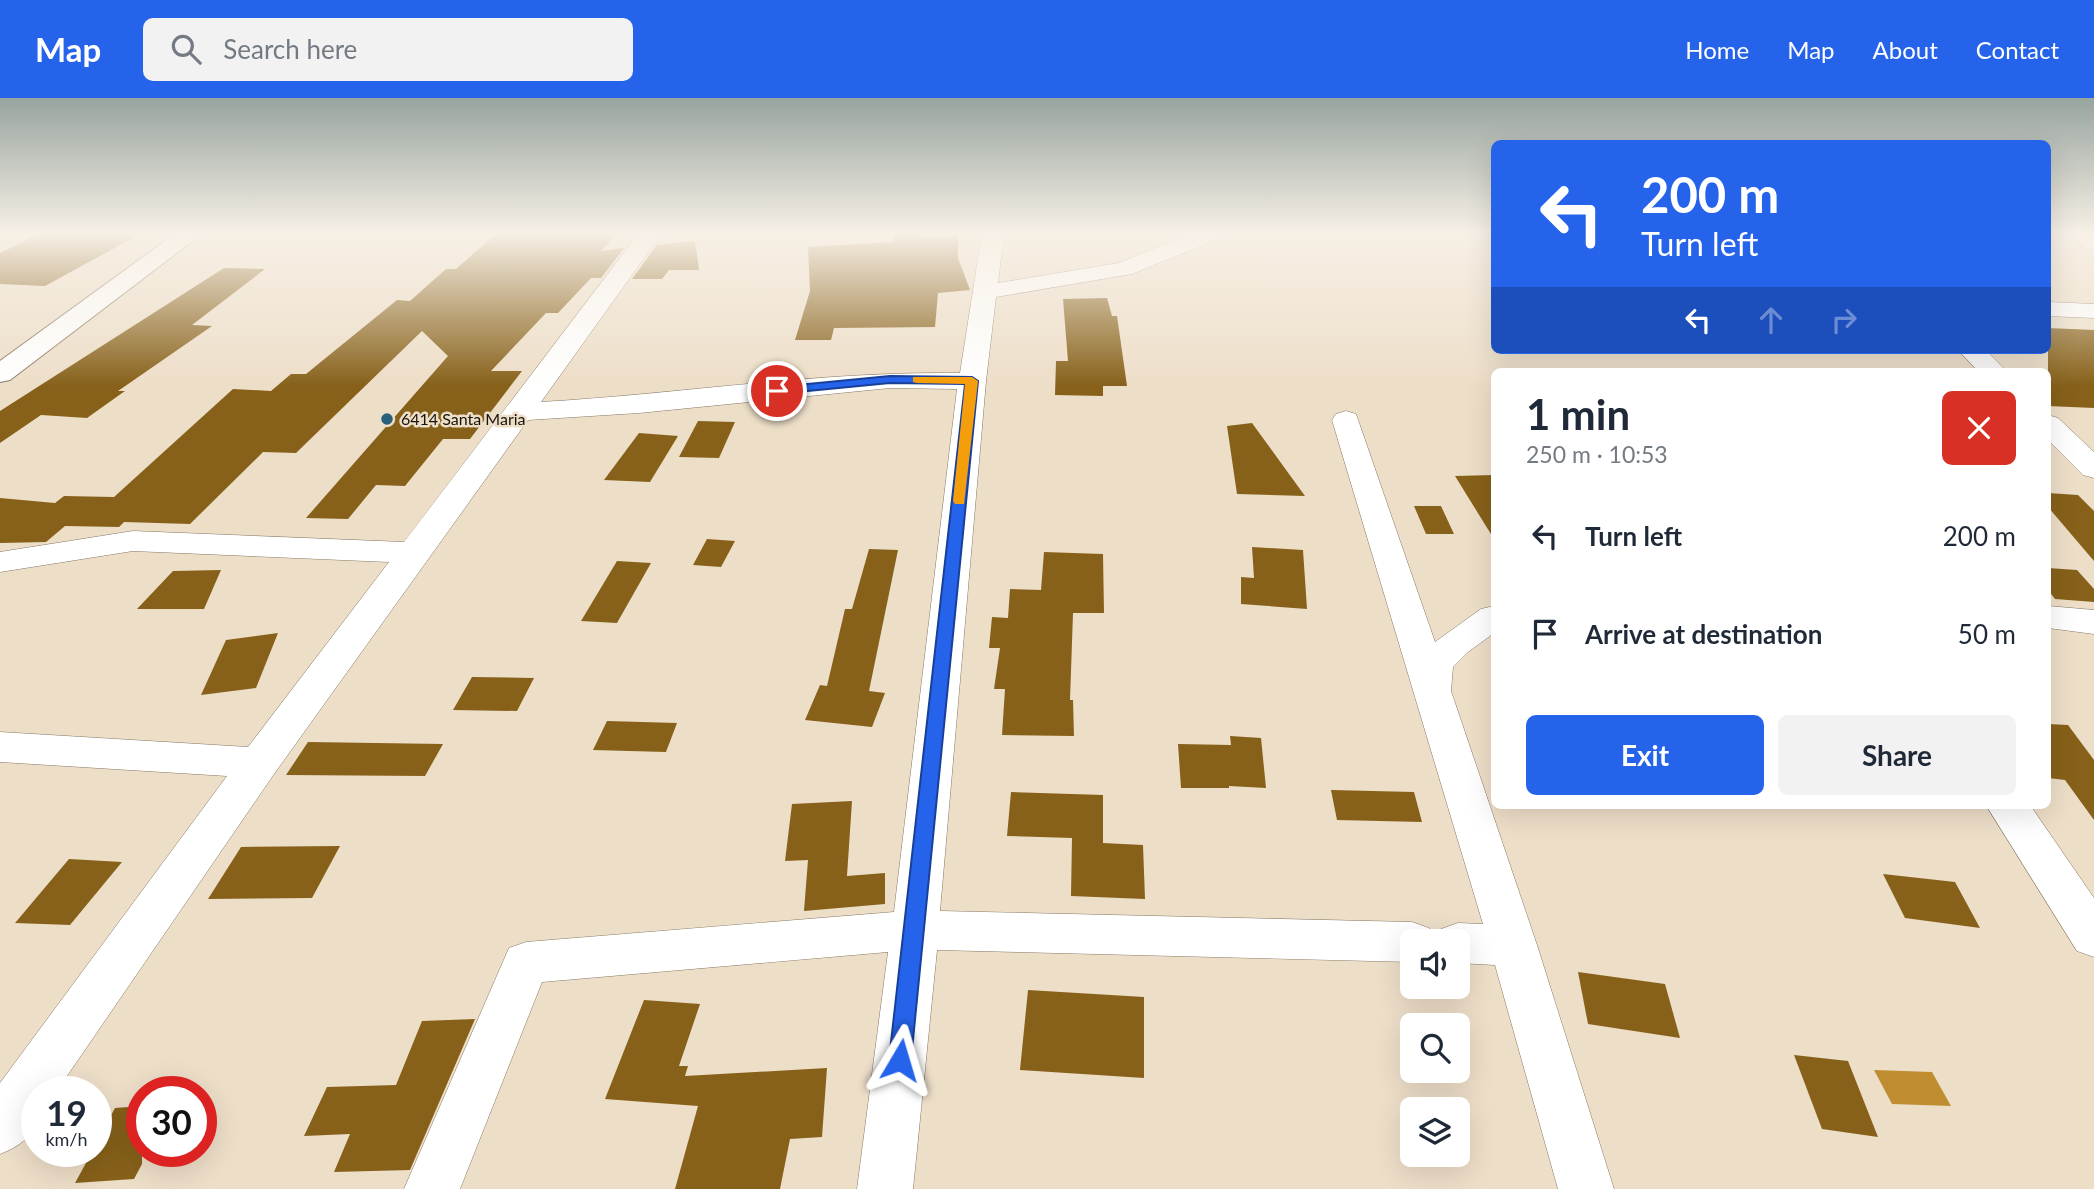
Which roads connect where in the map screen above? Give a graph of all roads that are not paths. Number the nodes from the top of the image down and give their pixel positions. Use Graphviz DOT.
graph roads {
  1 [pos="120,284"];
  2 [pos="613,284"];
  3 [pos="985,284"];
  4 [pos="1033,284"];
  5 [pos="984,292"];
  6 [pos="2051,309"];
  7 [pos="2094,311"];
  8 [pos="1975,354"];
  9 [pos="1990,368"];
  10 [pos="0,374"];
  11 [pos="972,381"];
  12 [pos="517,412"];
  13 [pos="1346,420"];
  14 [pos="2053,429"];
  15 [pos="2094,437"];
  16 [pos="2094,469"];
  17 [pos="416,553"];
  18 [pos="0,562"];
  19 [pos="2051,618"];
  20 [pos="1491,619"];
  21 [pos="2094,621"];
  22 [pos="1432,692"];
  23 [pos="0,747"];
  24 [pos="259,764"];
  25 [pos="2010,809"];
  26 [pos="915,930"];
  27 [pos="2094,937"];
  28 [pos="1400,942"];
  29 [pos="1470,943"];
  30 [pos="1513,945"];
  31 [pos="0,1128"];
  32 [pos="432,1189"];
  33 [pos="885,1189"];
  34 [pos="1586,1189"];
  1 -- 10 [label="main road"];
  2 -- 12 [label="street"];
  3 -- 5 [label="street"];
  4 -- 5 [label="street"];
  5 -- 11 [label="street"];
  6 -- 7 [label="street"];
  8 -- 9 [label="street"];
  11 -- 12 [label="street"];
  11 -- 26 [label="street"];
  12 -- 17 [label="street"];
  13 -- 22 [label="street"];
  14 -- 15 [label="street"];
  14 -- 16 [label="street"];
  17 -- 18 [label="street"];
  17 -- 24 [label="street"];
  19 -- 21 [label="street"];
  20 -- 22 [label="street"];
  22 -- 30 [label="street"];
  23 -- 24 [label="street"];
  24 -- 31 [label="street"];
  25 -- 27 [label="street"];
  26 -- 28 [label="street"];
  26 -- 32 [label="street"];
  26 -- 33 [label="street"];
  29 -- 30 [label="street"];
  30 -- 34 [label="street"];
}
